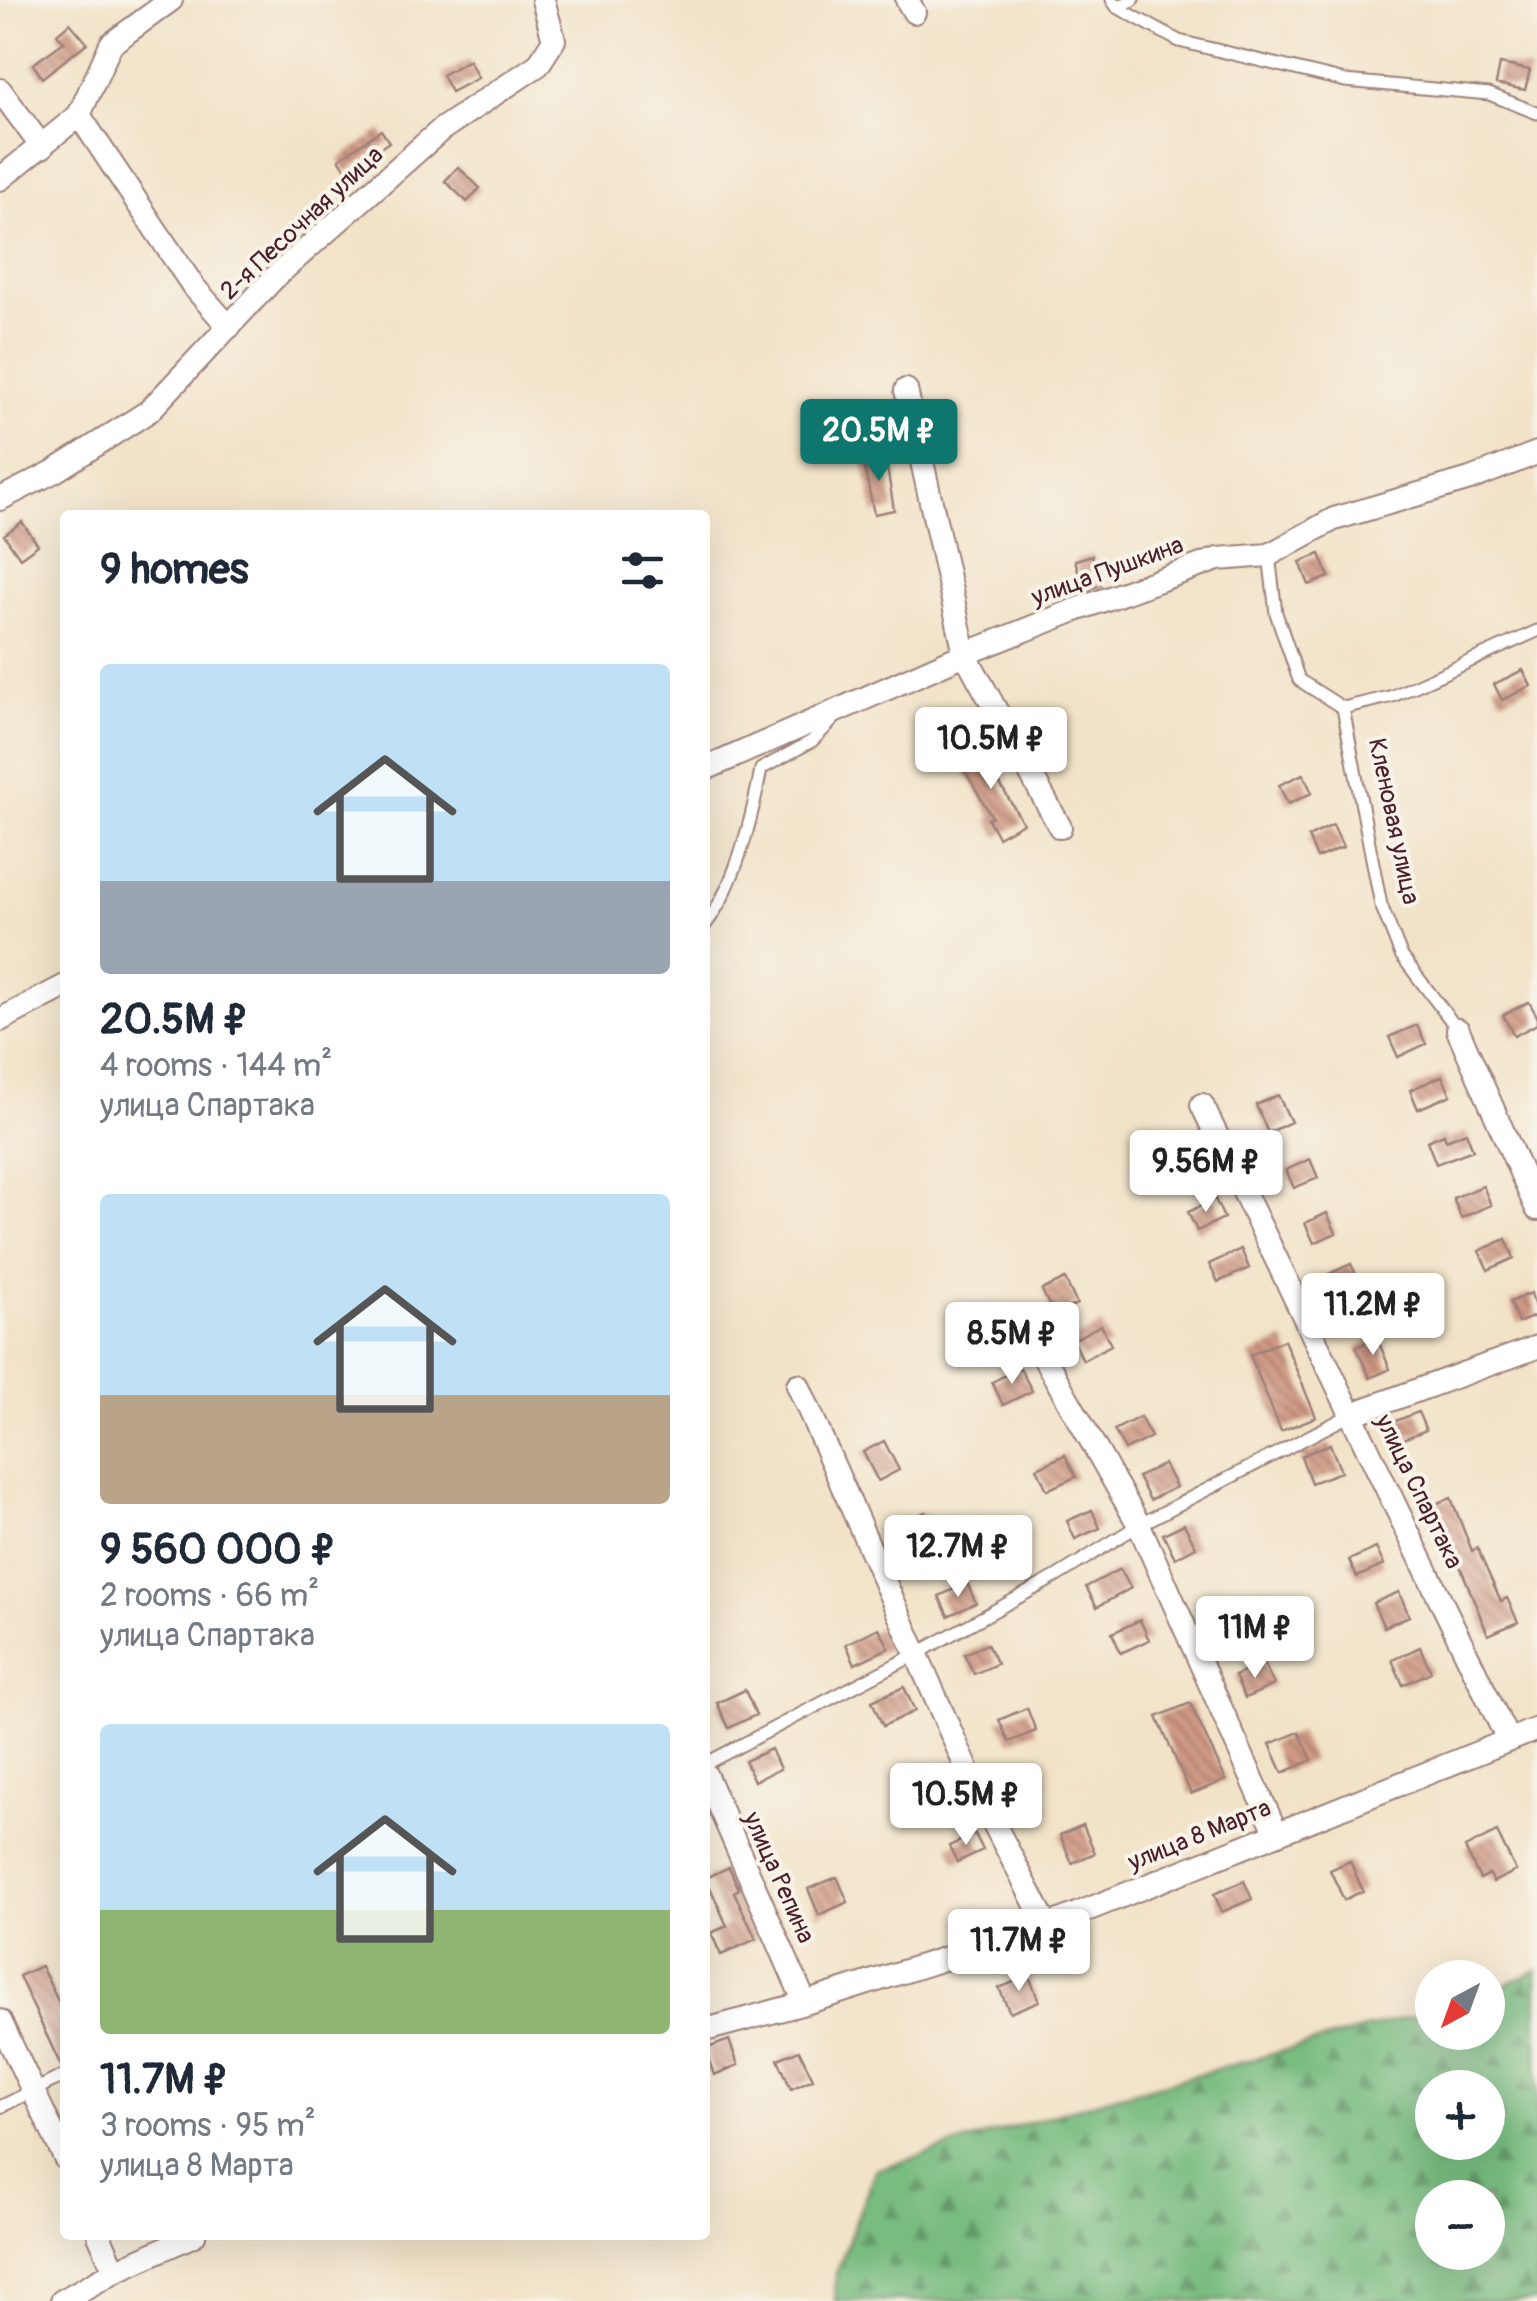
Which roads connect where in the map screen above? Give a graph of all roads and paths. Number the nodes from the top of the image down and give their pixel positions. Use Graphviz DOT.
graph roads {
  1 [pos="171,0"];
  2 [pos="544,0"];
  3 [pos="1133,0"];
  4 [pos="1114,4"];
  5 [pos="0,90"];
  6 [pos="1537,113"];
  7 [pos="79,115"];
  8 [pos="42,148"];
  9 [pos="0,178"];
  10 [pos="229,327"];
  11 [pos="906,390"];
  12 [pos="1537,453"];
  13 [pos="0,499"];
  14 [pos="1269,555"];
  15 [pos="1537,631"];
  16 [pos="965,654"];
  17 [pos="848,706"];
  18 [pos="1342,708"];
  19 [pos="710,767"];
  20 [pos="1060,827"];
  21 [pos="710,918"];
  22 [pos="60,989"];
  23 [pos="0,1020"];
  24 [pos="1458,1030"];
  25 [pos="1202,1105"];
  26 [pos="1537,1209"];
  27 [pos="1025,1324"];
  28 [pos="1537,1348"];
  29 [pos="798,1385"];
  30 [pos="1352,1414"];
  31 [pos="1139,1526"];
  32 [pos="918,1653"];
  33 [pos="1537,1730"];
  34 [pos="1508,1740"];
  35 [pos="710,1761"];
  36 [pos="710,1785"];
  37 [pos="1276,1832"];
  38 [pos="1046,1926"];
  39 [pos="805,2002"];
  40 [pos="0,2021"];
  41 [pos="710,2029"];
  42 [pos="60,2078"];
  43 [pos="35,2090"];
  44 [pos="0,2107"];
  45 [pos="60,2147"];
  46 [pos="101,2240"];
  47 [pos="183,2240"];
  48 [pos="114,2271"];
  49 [pos="62,2301"];
  1 -- 7 [label="street"];
  2 -- 10 [label="street, 2-я Песочная улица"];
  3 -- 4 [label="lane"];
  4 -- 6 [label="lane"];
  5 -- 8 [label="street"];
  7 -- 8 [label="street"];
  7 -- 10 [label="street"];
  8 -- 9 [label="street"];
  10 -- 13 [label="street, 2-я Песочная улица"];
  11 -- 16 [label="street"];
  12 -- 14 [label="street, улица Пушкина"];
  14 -- 16 [label="street, улица Пушкина"];
  14 -- 18 [label="lane"];
  15 -- 18 [label="lane"];
  16 -- 17 [label="street, улица Пушкина"];
  16 -- 20 [label="street"];
  17 -- 19 [label="street, улица Пушкина"];
  17 -- 21 [label="lane"];
  18 -- 24 [label="lane, Кленовая улица"];
  22 -- 23 [label="street"];
  24 -- 26 [label="street, Кленовая улица"];
  25 -- 30 [label="street, улица Спартака"];
  27 -- 31 [label="street"];
  28 -- 30 [label="street"];
  29 -- 32 [label="street"];
  30 -- 31 [label="lane"];
  30 -- 34 [label="street, улица Спартака"];
  31 -- 32 [label="lane"];
  31 -- 37 [label="street"];
  32 -- 35 [label="lane"];
  32 -- 38 [label="street"];
  33 -- 34 [label="street, улица 8 Марта"];
  34 -- 37 [label="street, улица 8 Марта"];
  36 -- 39 [label="street, улица Репина"];
  37 -- 38 [label="street, улица 8 Марта"];
  38 -- 39 [label="street, улица 8 Марта"];
  39 -- 41 [label="street, улица 8 Марта"];
  40 -- 43 [label="street"];
  42 -- 43 [label="lane"];
  43 -- 44 [label="lane"];
  43 -- 45 [label="street"];
  46 -- 48 [label="street"];
  47 -- 48 [label="street"];
  48 -- 49 [label="street"];
}
